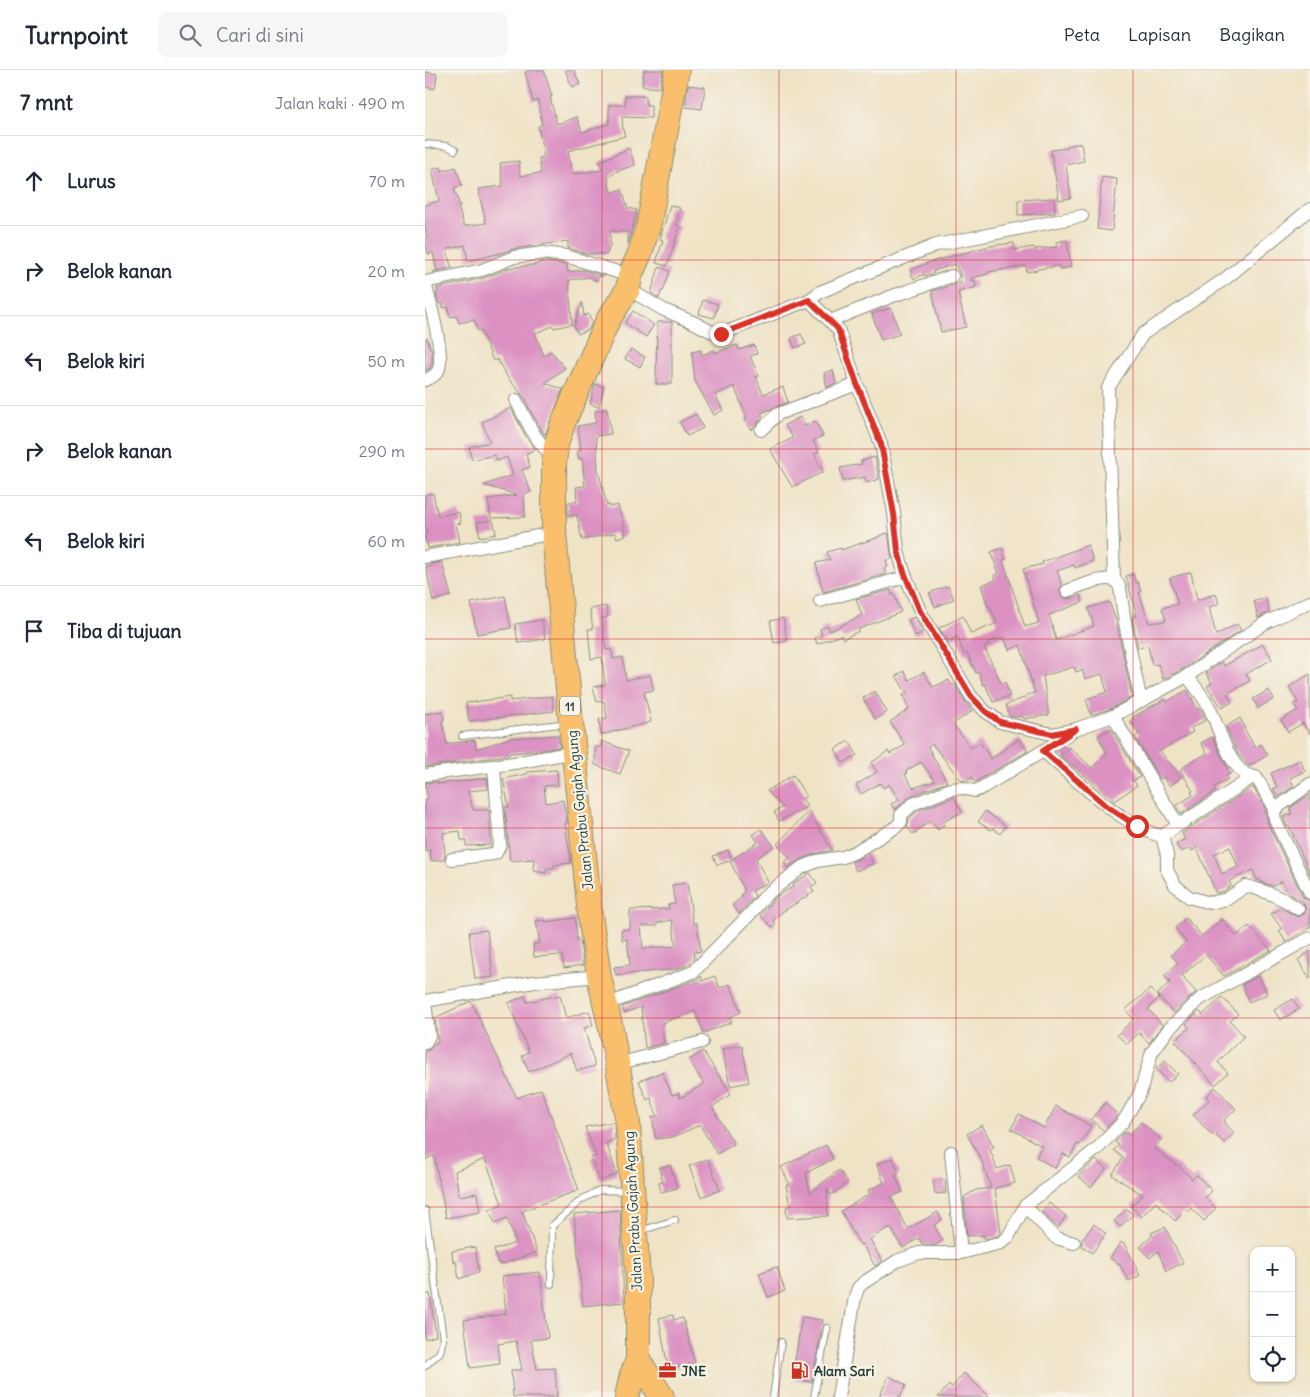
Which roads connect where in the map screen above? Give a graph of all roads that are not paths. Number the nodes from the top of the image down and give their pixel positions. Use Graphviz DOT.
graph roads {
  1 [pos="677,70"];
  2 [pos="425,144"];
  3 [pos="455,150"];
  4 [pos="1310,210"];
  5 [pos="1082,216"];
  6 [pos="952,276"];
  7 [pos="629,282"];
  8 [pos="809,300"];
  9 [pos="830,321"];
  10 [pos="425,380"];
  11 [pos="857,384"];
  12 [pos="516,400"];
  13 [pos="761,430"];
  14 [pos="554,457"];
  15 [pos="554,533"];
  16 [pos="425,557"];
  17 [pos="906,577"];
  18 [pos="1114,580"];
  19 [pos="1067,591"];
  20 [pos="820,601"];
  21 [pos="1310,602"];
  22 [pos="1187,676"];
  23 [pos="1141,701"];
  24 [pos="1113,716"];
  25 [pos="571,723"];
  26 [pos="1076,729"];
  27 [pos="462,736"];
  28 [pos="1043,751"];
  29 [pos="575,752"];
  30 [pos="494,766"];
  31 [pos="425,775"];
  32 [pos="1253,777"];
  33 [pos="1310,784"];
  34 [pos="1273,810"];
  35 [pos="1178,825"];
  36 [pos="1162,836"];
  37 [pos="452,859"];
  38 [pos="1310,893"];
  39 [pos="1298,909"];
  40 [pos="1310,938"];
  41 [pos="599,976"];
  42 [pos="605,1005"];
  43 [pos="702,1042"];
  44 [pos="425,1043"];
  45 [pos="617,1064"];
  46 [pos="951,1152"];
  47 [pos="633,1191"];
  48 [pos="1025,1206"];
  49 [pos="425,1210"];
  50 [pos="675,1220"];
  51 [pos="635,1232"];
  52 [pos="1074,1243"];
  53 [pos="961,1253"];
  54 [pos="551,1284"];
  55 [pos="827,1328"];
  56 [pos="781,1342"];
  57 [pos="425,1366"];
  58 [pos="639,1381"];
  59 [pos="613,1397"];
  60 [pos="662,1397"];
  61 [pos="773,1397"];
  62 [pos="814,1397"];
  63 [pos="838,1397"];
  1 -- 7 [label="highway, Jalan Prabu Gajah Agung / 11"];
  2 -- 3 [label="lane"];
  4 -- 18 [label="street"];
  5 -- 8 [label="street"];
  6 -- 9 [label="street"];
  7 -- 8 [label="street"];
  7 -- 10 [label="street"];
  7 -- 14 [label="highway, Jalan Prabu Gajah Agung / 11"];
  8 -- 9 [label="street"];
  9 -- 11 [label="street"];
  11 -- 13 [label="street"];
  11 -- 17 [label="street"];
  12 -- 14 [label="street"];
  14 -- 15 [label="highway, Jalan Prabu Gajah Agung / 11"];
  15 -- 16 [label="street"];
  15 -- 25 [label="highway, Jalan Prabu Gajah Agung / 11"];
  17 -- 20 [label="street"];
  17 -- 26 [label="street"];
  18 -- 19 [label="street"];
  18 -- 23 [label="street"];
  21 -- 22 [label="street"];
  22 -- 23 [label="street"];
  22 -- 32 [label="street"];
  23 -- 24 [label="street"];
  24 -- 26 [label="street"];
  24 -- 35 [label="street"];
  25 -- 27 [label="lane"];
  25 -- 29 [label="highway, Jalan Prabu Gajah Agung / 11"];
  26 -- 28 [label="street"];
  28 -- 36 [label="street"];
  28 -- 42 [label="street"];
  29 -- 30 [label="street"];
  29 -- 41 [label="highway, Jalan Prabu Gajah Agung / 11"];
  30 -- 31 [label="street"];
  30 -- 37 [label="street"];
  32 -- 34 [label="street"];
  32 -- 35 [label="street"];
  33 -- 34 [label="street"];
  34 -- 38 [label="street"];
  35 -- 36 [label="street"];
  36 -- 39 [label="street"];
  40 -- 48 [label="street"];
  41 -- 42 [label="highway, Jalan Prabu Gajah Agung / 11"];
  41 -- 44 [label="street"];
  42 -- 45 [label="highway, Jalan Prabu Gajah Agung / 11"];
  43 -- 45 [label="street"];
  45 -- 47 [label="highway, Jalan Prabu Gajah Agung / 11"];
  46 -- 53 [label="street"];
  47 -- 51 [label="highway, Jalan Prabu Gajah Agung / 11"];
  47 -- 54 [label="lane"];
  48 -- 52 [label="street"];
  48 -- 53 [label="street"];
  49 -- 57 [label="lane"];
  50 -- 51 [label="lane"];
  51 -- 58 [label="highway, Jalan Prabu Gajah Agung / 11"];
  53 -- 63 [label="street"];
  55 -- 62 [label="lane"];
  56 -- 61 [label="lane"];
  58 -- 59 [label="highway"];
  58 -- 60 [label="highway"];
}
